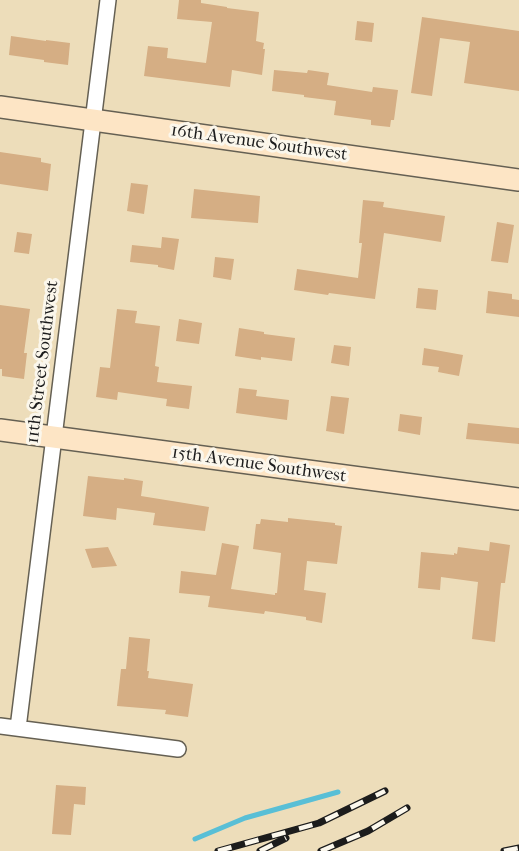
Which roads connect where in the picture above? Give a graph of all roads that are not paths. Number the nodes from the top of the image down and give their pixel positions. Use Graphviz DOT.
graph roads {
  1 [pos="108,0"];
  2 [pos="0,107"];
  3 [pos="93,120"];
  4 [pos="519,180"];
  5 [pos="0,430"];
  6 [pos="53,437"];
  7 [pos="519,499"];
  8 [pos="0,726"];
  9 [pos="18,728"];
  10 [pos="178,749"];
  1 -- 3 [label="street, 11th Street Southwest"];
  2 -- 3 [label="main road, 16th Avenue Southwest"];
  3 -- 4 [label="main road, 16th Avenue Southwest"];
  3 -- 6 [label="street, 11th Street Southwest"];
  5 -- 6 [label="main road, 15th Avenue Southwest"];
  6 -- 7 [label="main road, 15th Avenue Southwest"];
  6 -- 9 [label="street, 11th Street Southwest"];
  8 -- 9 [label="street"];
  9 -- 10 [label="street"];
}
